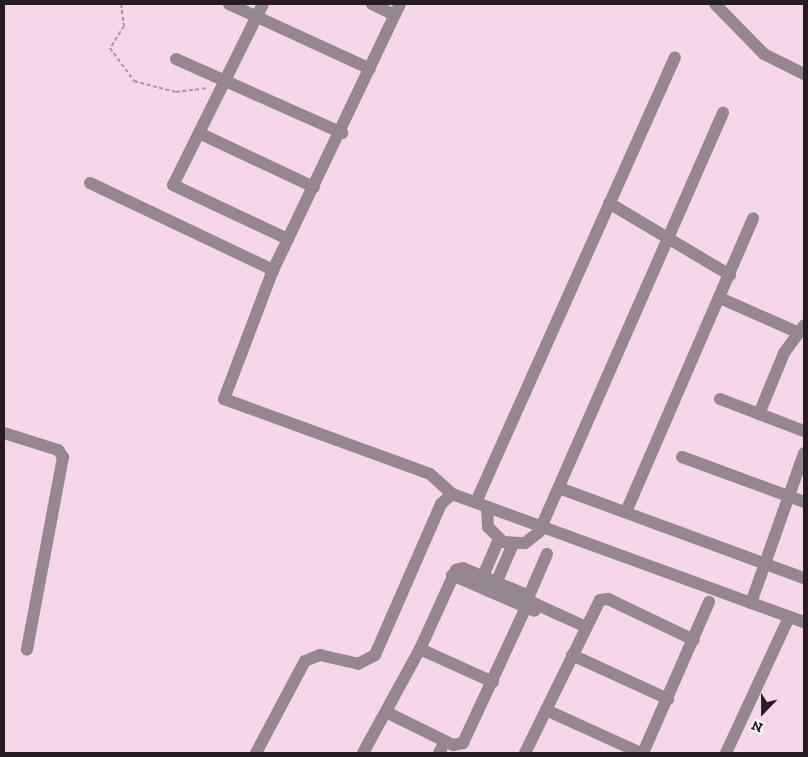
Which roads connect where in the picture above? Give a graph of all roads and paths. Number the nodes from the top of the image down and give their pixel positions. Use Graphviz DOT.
graph roads {
  1 [pos="121,4"];
  2 [pos="229,4"];
  3 [pos="263,4"];
  4 [pos="372,4"];
  5 [pos="715,4"];
  6 [pos="398,9"];
  7 [pos="257,17"];
  8 [pos="675,57"];
  9 [pos="176,60"];
  10 [pos="370,69"];
  11 [pos="804,74"];
  12 [pos="222,88"];
  13 [pos="723,113"];
  14 [pos="342,132"];
  15 [pos="199,133"];
  16 [pos="90,183"];
  17 [pos="314,187"];
  18 [pos="609,203"];
  19 [pos="754,218"];
  20 [pos="671,237"];
  21 [pos="288,238"];
  22 [pos="273,270"];
  23 [pos="730,275"];
  24 [pos="720,298"];
  25 [pos="802,329"];
  26 [pos="720,399"];
  27 [pos="760,414"];
  28 [pos="804,431"];
  29 [pos="4,434"];
  30 [pos="804,453"];
  31 [pos="682,457"];
  32 [pos="559,488"];
  33 [pos="452,494"];
  34 [pos="789,496"];
  35 [pos="804,502"];
  36 [pos="481,504"];
  37 [pos="626,512"];
  38 [pos="542,527"];
  39 [pos="499,539"];
  40 [pos="513,544"];
  41 [pos="547,554"];
  42 [pos="765,564"];
  43 [pos="804,578"];
  44 [pos="481,582"];
  45 [pos="494,587"];
  46 [pos="528,602"];
  47 [pos="710,602"];
  48 [pos="751,603"];
  49 [pos="789,617"];
  50 [pos="804,622"];
  51 [pos="584,630"];
  52 [pos="694,640"];
  53 [pos="420,649"];
  54 [pos="26,650"];
  55 [pos="572,655"];
  56 [pos="494,682"];
  57 [pos="668,699"];
  58 [pos="546,710"];
  59 [pos="386,712"];
  60 [pos="445,741"];
  61 [pos="256,753"];
  62 [pos="363,753"];
  63 [pos="439,753"];
  64 [pos="525,753"];
  65 [pos="642,753"];
  66 [pos="726,753"];
  1 -- 12 [label="path"];
  2 -- 7 [label="street"];
  3 -- 7 [label="street"];
  4 -- 6 [label="street"];
  5 -- 11 [label="street"];
  6 -- 10 [label="street"];
  7 -- 10 [label="street"];
  7 -- 12 [label="street"];
  8 -- 18 [label="street"];
  9 -- 12 [label="street"];
  10 -- 14 [label="street"];
  12 -- 14 [label="street"];
  12 -- 15 [label="street"];
  13 -- 20 [label="street"];
  14 -- 17 [label="street"];
  15 -- 17 [label="street"];
  15 -- 21 [label="street"];
  16 -- 22 [label="street"];
  17 -- 21 [label="street"];
  18 -- 20 [label="street"];
  18 -- 36 [label="street"];
  19 -- 23 [label="street"];
  20 -- 23 [label="street"];
  20 -- 32 [label="street"];
  21 -- 22 [label="street"];
  22 -- 33 [label="street"];
  23 -- 24 [label="street"];
  24 -- 25 [label="street"];
  24 -- 37 [label="street"];
  25 -- 27 [label="street"];
  26 -- 27 [label="street"];
  27 -- 28 [label="street"];
  29 -- 54 [label="street"];
  30 -- 34 [label="street"];
  31 -- 34 [label="street"];
  32 -- 37 [label="street"];
  32 -- 38 [label="street"];
  33 -- 36 [label="street"];
  33 -- 61 [label="street"];
  34 -- 35 [label="street"];
  34 -- 42 [label="street"];
  36 -- 38 [label="street"];
  36 -- 39 [label="street"];
  37 -- 42 [label="street"];
  38 -- 40 [label="street"];
  38 -- 48 [label="street"];
  39 -- 40 [label="street"];
  39 -- 44 [label="street"];
  40 -- 45 [label="street"];
  41 -- 46 [label="street"];
  42 -- 43 [label="street"];
  42 -- 48 [label="street"];
  44 -- 45 [label="street"];
  44 -- 53 [label="street"];
  45 -- 46 [label="street"];
  46 -- 51 [label="street"];
  46 -- 56 [label="street"];
  47 -- 52 [label="street"];
  48 -- 49 [label="street"];
  49 -- 50 [label="street"];
  49 -- 66 [label="street"];
  51 -- 52 [label="street"];
  51 -- 55 [label="street"];
  52 -- 57 [label="street"];
  53 -- 56 [label="street"];
  53 -- 59 [label="street"];
  55 -- 57 [label="street"];
  55 -- 58 [label="street"];
  56 -- 60 [label="street"];
  57 -- 65 [label="street"];
  58 -- 64 [label="street"];
  58 -- 65 [label="street"];
  59 -- 60 [label="street"];
  59 -- 62 [label="street"];
  60 -- 63 [label="street"];
}
